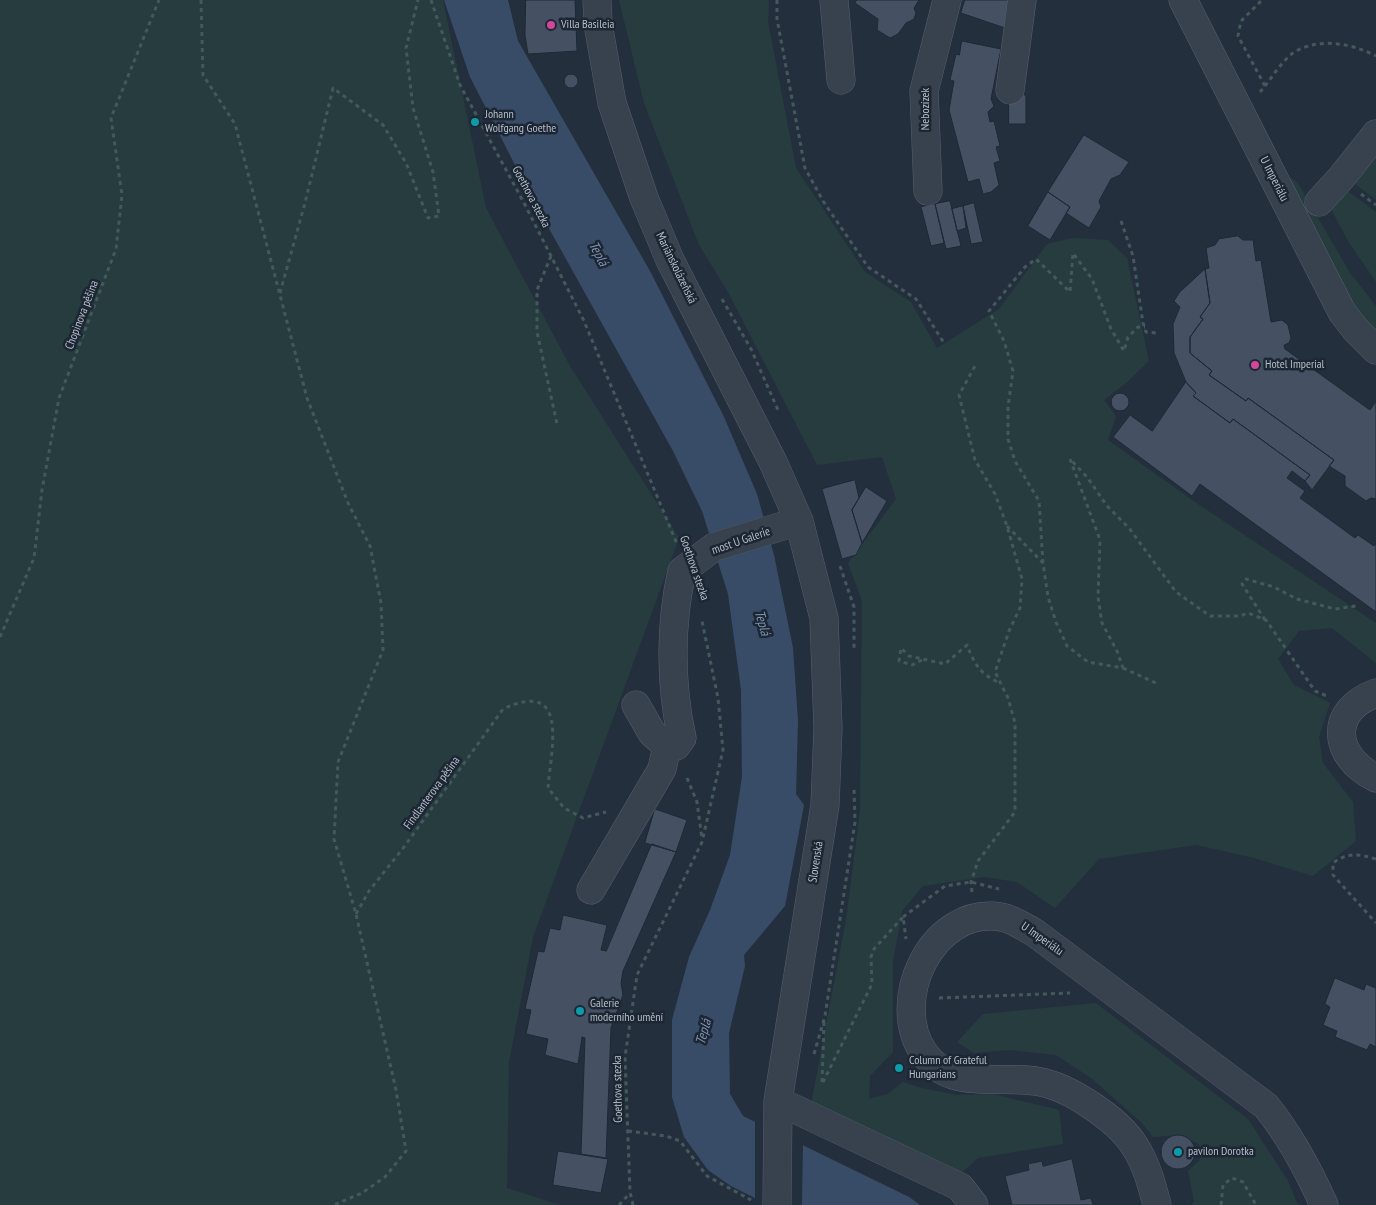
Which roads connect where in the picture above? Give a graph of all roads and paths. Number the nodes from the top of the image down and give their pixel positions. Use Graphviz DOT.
graph roads {
  1 [pos="159,0"];
  2 [pos="201,0"];
  3 [pos="418,0"];
  4 [pos="430,0"];
  5 [pos="597,0"];
  6 [pos="777,0"];
  7 [pos="834,0"];
  8 [pos="947,0"];
  9 [pos="1022,0"];
  10 [pos="1182,0"];
  11 [pos="1262,0"];
  12 [pos="1376,56"];
  13 [pos="841,80"];
  14 [pos="1265,86"];
  15 [pos="1010,90"];
  16 [pos="1242,119"];
  17 [pos="1376,134"];
  18 [pos="928,191"];
  19 [pos="1319,202"];
  20 [pos="1120,220"];
  21 [pos="551,256"];
  22 [pos="280,293"];
  23 [pos="1145,327"];
  24 [pos="1156,333"];
  25 [pos="944,343"];
  26 [pos="1376,350"];
  27 [pos="975,366"];
  28 [pos="557,424"];
  29 [pos="788,524"];
  30 [pos="1007,526"];
  31 [pos="1043,564"];
  32 [pos="686,567"];
  33 [pos="1356,606"];
  34 [pos="700,613"];
  35 [pos="1266,620"];
  36 [pos="0,637"];
  37 [pos="922,660"];
  38 [pos="1123,668"];
  39 [pos="1001,683"];
  40 [pos="1158,684"];
  41 [pos="1364,699"];
  42 [pos="636,705"];
  43 [pos="665,758"];
  44 [pos="1376,778"];
  45 [pos="608,811"];
  46 [pos="702,842"];
  47 [pos="1376,859"];
  48 [pos="971,882"];
  49 [pos="592,890"];
  50 [pos="356,914"];
  51 [pos="974,917"];
  52 [pos="903,918"];
  53 [pos="1376,923"];
  54 [pos="906,945"];
  55 [pos="1114,991"];
  56 [pos="913,999"];
  57 [pos="824,1016"];
  58 [pos="778,1101"];
  59 [pos="628,1131"];
  60 [pos="630,1192"];
  61 [pos="765,1203"];
  62 [pos="334,1205"];
  63 [pos="619,1205"];
  64 [pos="633,1205"];
  65 [pos="974,1205"];
  66 [pos="1157,1205"];
  67 [pos="1221,1205"];
  68 [pos="1256,1205"];
  69 [pos="1324,1205"];
  1 -- 36 [label="path, Chopinova pěšina"];
  2 -- 22 [label="path"];
  3 -- 22 [label="path"];
  4 -- 21 [label="path, Goethova stezka"];
  5 -- 29 [label="street, Mariánskolázeňská"];
  6 -- 25 [label="path"];
  7 -- 13 [label="street"];
  8 -- 18 [label="street, Nebozízek"];
  9 -- 15 [label="street"];
  10 -- 16 [label="street, U Imperiálu"];
  11 -- 14 [label="path"];
  12 -- 14 [label="path"];
  14 -- 16 [label="path"];
  16 -- 26 [label="street, U Imperiálu"];
  17 -- 19 [label="street"];
  20 -- 23 [label="path"];
  21 -- 28 [label="path"];
  21 -- 32 [label="path, Goethova stezka"];
  22 -- 50 [label="path"];
  23 -- 24 [label="path"];
  23 -- 31 [label="path"];
  27 -- 30 [label="path"];
  29 -- 32 [label="street, most U Galerie"];
  29 -- 58 [label="street, Slovenská"];
  30 -- 31 [label="path"];
  30 -- 39 [label="path"];
  31 -- 38 [label="path"];
  32 -- 43 [label="street"];
  33 -- 35 [label="path"];
  34 -- 46 [label="path, Goethova stezka"];
  35 -- 38 [label="path"];
  35 -- 41 [label="path"];
  37 -- 37 [label="path"];
  37 -- 39 [label="path"];
  38 -- 40 [label="path"];
  39 -- 48 [label="path"];
  41 -- 44 [label="street"];
  42 -- 43 [label="street"];
  43 -- 46 [label="path"];
  43 -- 49 [label="street"];
  45 -- 50 [label="path, Findlanterova pěšina"];
  46 -- 59 [label="path, Goethova stezka"];
  47 -- 53 [label="path"];
  48 -- 51 [label="path"];
  48 -- 52 [label="path"];
  50 -- 62 [label="path"];
  51 -- 55 [label="street, U Imperiálu"];
  51 -- 56 [label="street, U Imperiálu"];
  52 -- 54 [label="path"];
  52 -- 57 [label="path"];
  55 -- 56 [label="path"];
  55 -- 69 [label="street, U Imperiálu"];
  56 -- 66 [label="street, U Imperiálu"];
  58 -- 61 [label="street, Slovenská"];
  58 -- 65 [label="street"];
  59 -- 60 [label="path, Goethova stezka"];
  59 -- 61 [label="path"];
  60 -- 63 [label="path"];
  60 -- 64 [label="path, Goethova stezka"];
  67 -- 68 [label="path"];
}
